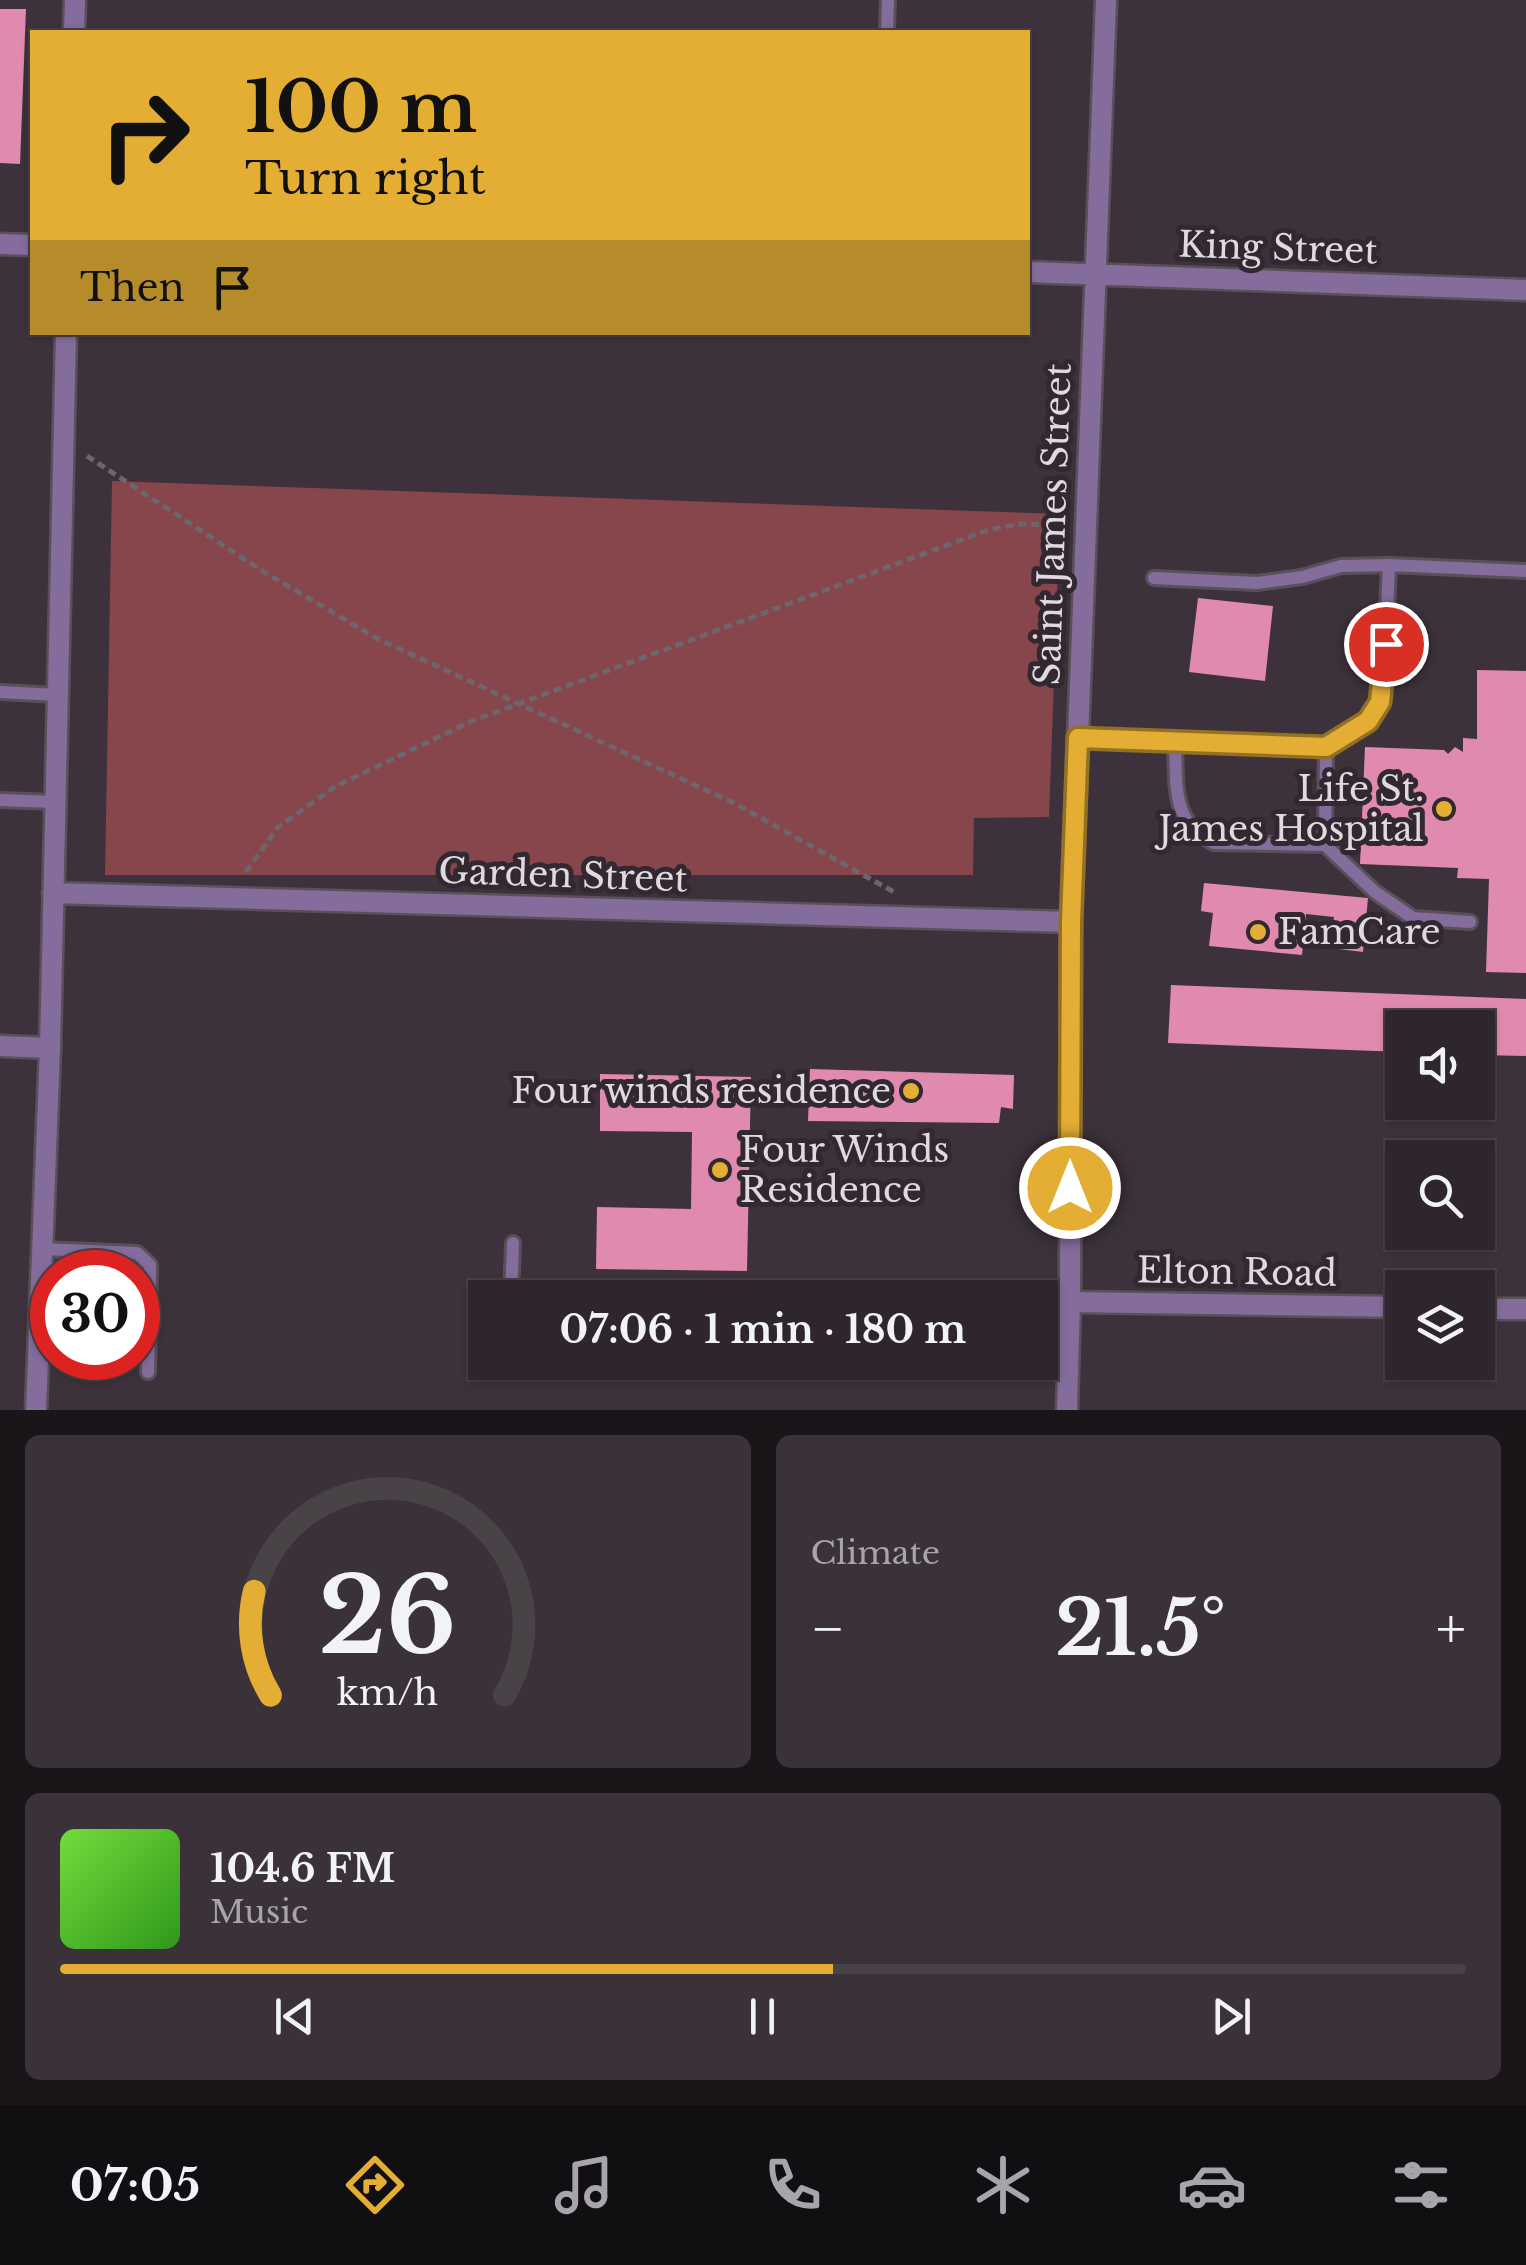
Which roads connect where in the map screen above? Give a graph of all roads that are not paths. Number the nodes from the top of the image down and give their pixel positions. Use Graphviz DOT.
graph roads {
  1 [pos="75,0"];
  2 [pos="888,0"];
  3 [pos="1106,0"];
  4 [pos="74,30"];
  5 [pos="886,30"];
  6 [pos="0,244"];
  7 [pos="30,245"];
  8 [pos="1030,272"];
  9 [pos="1095,274"];
  10 [pos="1526,290"];
  11 [pos="66,335"];
  12 [pos="1389,564"];
  13 [pos="1526,570"];
  14 [pos="1154,578"];
  15 [pos="0,692"];
  16 [pos="58,696"];
  17 [pos="1078,738"];
  18 [pos="1175,741"];
  19 [pos="1326,747"];
  20 [pos="0,800"];
  21 [pos="55,802"];
  22 [pos="1325,845"];
  23 [pos="53,893"];
  24 [pos="1071,922"];
  25 [pos="1470,922"];
  26 [pos="0,1046"];
  27 [pos="50,1048"];
  28 [pos="513,1244"];
  29 [pos="42,1249"];
  30 [pos="66,1250"];
  31 [pos="512,1280"];
  32 [pos="1070,1302"];
  33 [pos="1385,1308"];
  34 [pos="1495,1309"];
  35 [pos="1526,1310"];
  36 [pos="1058,1344"];
  37 [pos="1069,1344"];
  38 [pos="36,1410"];
  39 [pos="1066,1410"];
  1 -- 4 [label="street"];
  2 -- 5 [label="lane"];
  3 -- 9 [label="street, Saint James Street"];
  6 -- 7 [label="street"];
  8 -- 9 [label="street, King Street"];
  9 -- 10 [label="street, King Street"];
  9 -- 17 [label="street, Saint James Street"];
  11 -- 16 [label="street"];
  12 -- 13 [label="lane"];
  12 -- 14 [label="lane"];
  12 -- 19 [label="lane"];
  15 -- 16 [label="lane"];
  16 -- 21 [label="street"];
  17 -- 18 [label="lane"];
  17 -- 24 [label="street, Saint James Street"];
  18 -- 19 [label="lane"];
  18 -- 22 [label="lane"];
  19 -- 22 [label="lane"];
  20 -- 21 [label="lane"];
  21 -- 23 [label="street"];
  22 -- 25 [label="lane"];
  23 -- 24 [label="street, Garden Street"];
  23 -- 27 [label="street"];
  24 -- 32 [label="street, Saint James Street"];
  26 -- 27 [label="street"];
  27 -- 29 [label="street"];
  28 -- 31 [label="lane"];
  29 -- 30 [label="lane"];
  29 -- 38 [label="street"];
  32 -- 33 [label="street, Elton Road"];
  32 -- 37 [label="street, Saint James Street"];
  34 -- 35 [label="street"];
  36 -- 37 [label="lane"];
  37 -- 39 [label="street, Saint James Street"];
}
